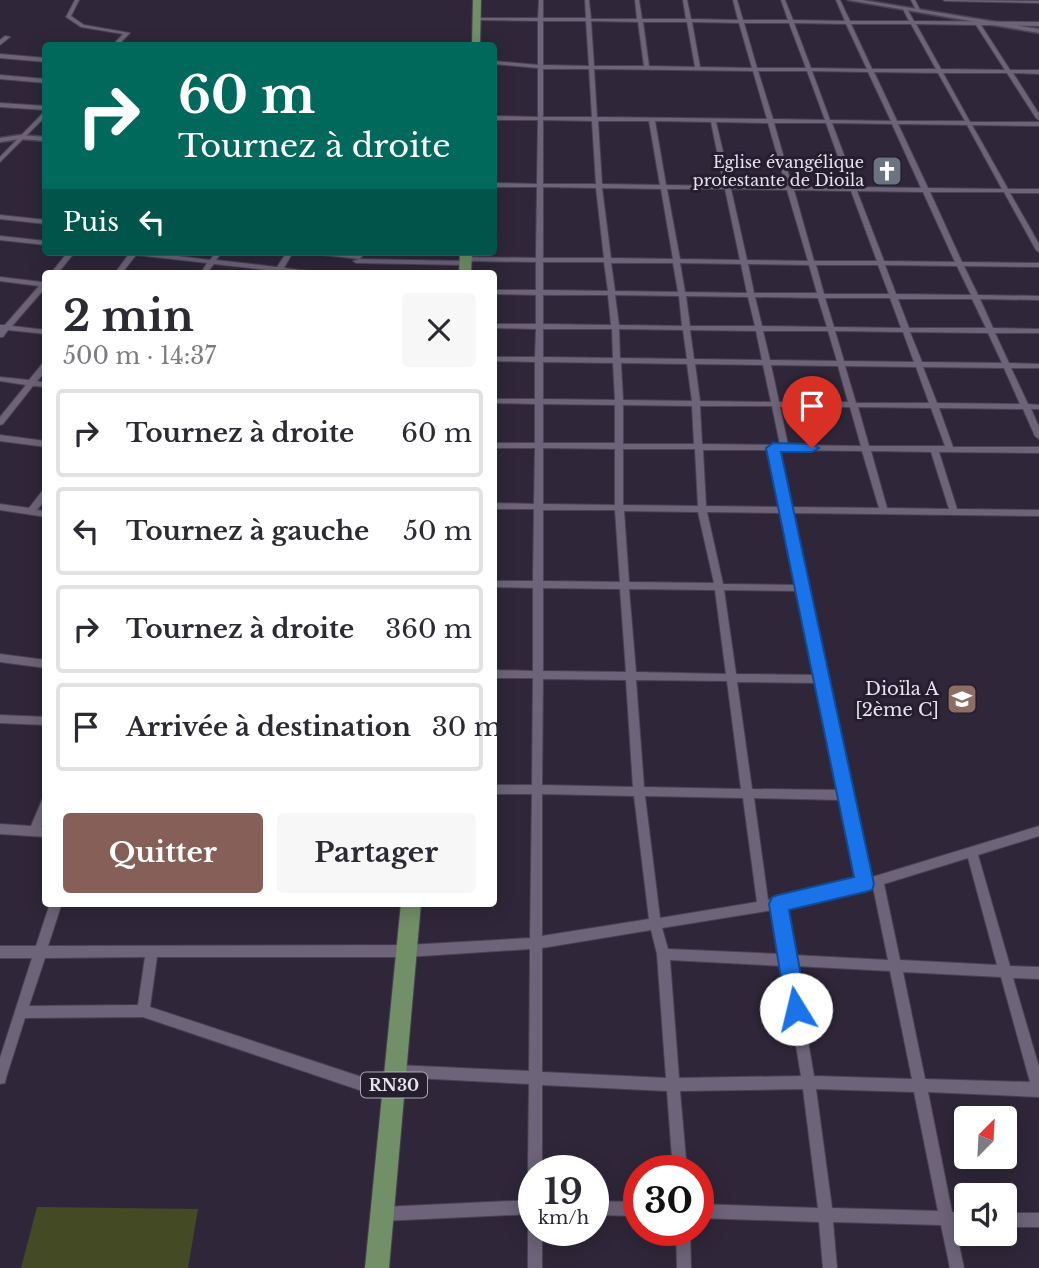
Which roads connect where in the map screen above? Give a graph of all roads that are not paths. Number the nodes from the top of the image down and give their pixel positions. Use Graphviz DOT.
graph roads {
  1 [pos="77,0"];
  2 [pos="478,0"];
  3 [pos="541,0"];
  4 [pos="587,0"];
  5 [pos="637,0"];
  6 [pos="685,0"];
  7 [pos="735,0"];
  8 [pos="783,0"];
  9 [pos="838,0"];
  10 [pos="851,0"];
  11 [pos="913,0"];
  12 [pos="945,0"];
  13 [pos="995,1"];
  14 [pos="1039,2"];
  15 [pos="905,9"];
  16 [pos="919,12"];
  17 [pos="478,19"];
  18 [pos="541,20"];
  19 [pos="588,20"];
  20 [pos="640,20"];
  21 [pos="689,21"];
  22 [pos="741,21"];
  23 [pos="791,22"];
  24 [pos="849,22"];
  25 [pos="912,22"];
  26 [pos="979,23"];
  27 [pos="1039,24"];
  28 [pos="1039,31"];
  29 [pos="7,37"];
  30 [pos="476,41"];
  31 [pos="118,42"];
  32 [pos="0,43"];
  33 [pos="0,56"];
  34 [pos="42,60"];
  35 [pos="497,62"];
  36 [pos="541,67"];
  37 [pos="591,68"];
  38 [pos="647,68"];
  39 [pos="698,69"];
  40 [pos="755,69"];
  41 [pos="809,70"];
  42 [pos="871,70"];
  43 [pos="939,71"];
  44 [pos="1009,71"];
  45 [pos="1039,72"];
  46 [pos="0,77"];
  47 [pos="42,81"];
  48 [pos="0,105"];
  49 [pos="42,110"];
  50 [pos="42,114"];
  51 [pos="497,118"];
  52 [pos="541,118"];
  53 [pos="1039,118"];
  54 [pos="595,119"];
  55 [pos="652,120"];
  56 [pos="713,120"];
  57 [pos="771,121"];
  58 [pos="828,122"];
  59 [pos="895,123"];
  60 [pos="968,124"];
  61 [pos="1039,124"];
  62 [pos="20,137"];
  63 [pos="42,139"];
  64 [pos="0,140"];
  65 [pos="0,160"];
  66 [pos="497,185"];
  67 [pos="540,186"];
  68 [pos="599,186"];
  69 [pos="662,187"];
  70 [pos="728,188"];
  71 [pos="790,188"];
  72 [pos="853,189"];
  73 [pos="926,190"];
  74 [pos="1006,190"];
  75 [pos="1039,191"];
  76 [pos="0,217"];
  77 [pos="42,222"];
  78 [pos="0,238"];
  79 [pos="42,243"];
  80 [pos="1039,250"];
  81 [pos="69,256"];
  82 [pos="131,256"];
  83 [pos="165,256"];
  84 [pos="216,256"];
  85 [pos="359,257"];
  86 [pos="540,260"];
  87 [pos="608,260"];
  88 [pos="675,261"];
  89 [pos="212,262"];
  90 [pos="466,262"];
  91 [pos="744,262"];
  92 [pos="812,263"];
  93 [pos="881,264"];
  94 [pos="960,264"];
  95 [pos="1039,265"];
  96 [pos="57,270"];
  97 [pos="120,270"];
  98 [pos="206,270"];
  99 [pos="271,270"];
  100 [pos="0,279"];
  101 [pos="42,284"];
  102 [pos="42,287"];
  103 [pos="497,292"];
  104 [pos="540,292"];
  105 [pos="611,293"];
  106 [pos="682,293"];
  107 [pos="751,295"];
  108 [pos="821,295"];
  109 [pos="893,296"];
  110 [pos="975,297"];
  111 [pos="1039,298"];
  112 [pos="497,326"];
  113 [pos="540,326"];
  114 [pos="615,326"];
  115 [pos="686,326"];
  116 [pos="3,327"];
  117 [pos="759,327"];
  118 [pos="832,328"];
  119 [pos="907,328"];
  120 [pos="990,330"];
  121 [pos="1039,331"];
  122 [pos="42,332"];
  123 [pos="0,335"];
  124 [pos="497,359"];
  125 [pos="541,360"];
  126 [pos="617,361"];
  127 [pos="690,362"];
  128 [pos="768,363"];
  129 [pos="843,363"];
  130 [pos="921,364"];
  131 [pos="1009,365"];
  132 [pos="1039,366"];
  133 [pos="42,370"];
  134 [pos="0,379"];
  135 [pos="31,383"];
  136 [pos="42,384"];
  137 [pos="497,401"];
  138 [pos="539,402"];
  139 [pos="619,403"];
  140 [pos="695,404"];
  141 [pos="776,404"];
  142 [pos="853,405"];
  143 [pos="934,406"];
  144 [pos="1026,407"];
  145 [pos="1039,407"];
  146 [pos="0,422"];
  147 [pos="1039,436"];
  148 [pos="0,438"];
  149 [pos="42,443"];
  150 [pos="497,445"];
  151 [pos="539,446"];
  152 [pos="620,446"];
  153 [pos="696,447"];
  154 [pos="773,448"];
  155 [pos="785,448"];
  156 [pos="866,449"];
  157 [pos="934,449"];
  158 [pos="950,449"];
  159 [pos="1039,450"];
  160 [pos="42,497"];
  161 [pos="497,506"];
  162 [pos="538,506"];
  163 [pos="0,507"];
  164 [pos="619,507"];
  165 [pos="702,508"];
  166 [pos="785,509"];
  167 [pos="884,511"];
  168 [pos="31,512"];
  169 [pos="954,512"];
  170 [pos="42,513"];
  171 [pos="1039,513"];
  172 [pos="497,584"];
  173 [pos="539,584"];
  174 [pos="626,586"];
  175 [pos="719,587"];
  176 [pos="803,588"];
  177 [pos="0,658"];
  178 [pos="42,663"];
  179 [pos="497,674"];
  180 [pos="538,674"];
  181 [pos="631,676"];
  182 [pos="731,677"];
  183 [pos="822,679"];
  184 [pos="0,719"];
  185 [pos="42,721"];
  186 [pos="497,789"];
  187 [pos="537,790"];
  188 [pos="639,791"];
  189 [pos="747,793"];
  190 [pos="846,795"];
  191 [pos="0,829"];
  192 [pos="1039,831"];
  193 [pos="40,832"];
  194 [pos="972,854"];
  195 [pos="872,882"];
  196 [pos="778,904"];
  197 [pos="763,906"];
  198 [pos="55,907"];
  199 [pos="411,907"];
  200 [pos="655,923"];
  201 [pos="536,943"];
  202 [pos="407,951"];
  203 [pos="0,952"];
  204 [pos="40,952"];
  205 [pos="152,952"];
  206 [pos="663,954"];
  207 [pos="789,960"];
  208 [pos="896,964"];
  209 [pos="1008,972"];
  210 [pos="1039,973"];
  211 [pos="143,1011"];
  212 [pos="22,1012"];
  213 [pos="396,1071"];
  214 [pos="534,1076"];
  215 [pos="0,1078"];
  216 [pos="808,1082"];
  217 [pos="919,1084"];
  218 [pos="675,1085"];
  219 [pos="1039,1089"];
  220 [pos="393,1094"];
  221 [pos="535,1155"];
  222 [pos="679,1155"];
  223 [pos="518,1209"];
  224 [pos="714,1211"];
  225 [pos="382,1214"];
  226 [pos="826,1214"];
  227 [pos="947,1218"];
  228 [pos="954,1218"];
  229 [pos="1017,1220"];
  230 [pos="1039,1220"];
  231 [pos="535,1246"];
  232 [pos="683,1246"];
  233 [pos="377,1268"];
  234 [pos="535,1268"];
  235 [pos="684,1268"];
  236 [pos="830,1268"];
  237 [pos="957,1268"];
  1 -- 31 [label="street"];
  2 -- 17 [label="main road"];
  3 -- 18 [label="street"];
  4 -- 19 [label="street"];
  5 -- 20 [label="street"];
  6 -- 21 [label="street"];
  7 -- 22 [label="street"];
  8 -- 23 [label="street"];
  9 -- 24 [label="street"];
  10 -- 15 [label="street"];
  11 -- 16 [label="street"];
  12 -- 13 [label="street"];
  13 -- 14 [label="street"];
  15 -- 16 [label="street"];
  15 -- 25 [label="street"];
  16 -- 26 [label="street"];
  17 -- 18 [label="street"];
  17 -- 30 [label="main road"];
  18 -- 19 [label="street"];
  18 -- 36 [label="street"];
  19 -- 20 [label="street"];
  19 -- 37 [label="street"];
  20 -- 21 [label="street"];
  20 -- 38 [label="street"];
  21 -- 22 [label="street"];
  21 -- 39 [label="street"];
  22 -- 23 [label="street"];
  22 -- 40 [label="street"];
  23 -- 24 [label="street"];
  23 -- 41 [label="street"];
  24 -- 25 [label="street"];
  24 -- 42 [label="street"];
  25 -- 26 [label="street"];
  25 -- 43 [label="street"];
  26 -- 27 [label="street"];
  26 -- 28 [label="street"];
  26 -- 44 [label="street"];
  29 -- 32 [label="street"];
  33 -- 34 [label="street"];
  35 -- 36 [label="street"];
  36 -- 37 [label="street"];
  36 -- 52 [label="street"];
  37 -- 38 [label="street"];
  37 -- 54 [label="street"];
  38 -- 39 [label="street"];
  39 -- 40 [label="street"];
  40 -- 41 [label="street"];
  40 -- 57 [label="street"];
  41 -- 42 [label="street"];
  41 -- 58 [label="street"];
  42 -- 43 [label="street"];
  42 -- 59 [label="street"];
  43 -- 44 [label="street"];
  43 -- 60 [label="street"];
  44 -- 45 [label="street"];
  44 -- 53 [label="street"];
  46 -- 47 [label="street"];
  48 -- 49 [label="street"];
  50 -- 62 [label="street"];
  51 -- 52 [label="street"];
  52 -- 54 [label="street"];
  52 -- 67 [label="street"];
  54 -- 55 [label="street"];
  54 -- 68 [label="street"];
  55 -- 56 [label="street"];
  55 -- 69 [label="street"];
  56 -- 57 [label="street"];
  56 -- 70 [label="street"];
  57 -- 58 [label="street"];
  57 -- 71 [label="street"];
  58 -- 59 [label="street"];
  58 -- 72 [label="street"];
  59 -- 60 [label="street"];
  59 -- 73 [label="street"];
  60 -- 61 [label="street"];
  60 -- 74 [label="street"];
  62 -- 63 [label="street"];
  62 -- 64 [label="street"];
  62 -- 65 [label="street"];
  66 -- 67 [label="street"];
  67 -- 68 [label="street"];
  67 -- 86 [label="street"];
  68 -- 69 [label="street"];
  68 -- 87 [label="street"];
  69 -- 70 [label="street"];
  69 -- 88 [label="street"];
  70 -- 71 [label="street"];
  70 -- 91 [label="street"];
  71 -- 72 [label="street"];
  71 -- 92 [label="street"];
  72 -- 73 [label="street"];
  72 -- 93 [label="street"];
  73 -- 74 [label="street"];
  73 -- 94 [label="street"];
  74 -- 75 [label="street"];
  74 -- 80 [label="street"];
  76 -- 77 [label="street"];
  78 -- 79 [label="street"];
  81 -- 96 [label="street"];
  82 -- 97 [label="street"];
  83 -- 89 [label="street"];
  84 -- 89 [label="street"];
  85 -- 90 [label="street"];
  86 -- 87 [label="street"];
  86 -- 90 [label="street"];
  86 -- 104 [label="street"];
  87 -- 88 [label="street"];
  87 -- 105 [label="street"];
  88 -- 91 [label="street"];
  88 -- 106 [label="street"];
  89 -- 98 [label="street"];
  89 -- 99 [label="street"];
  91 -- 92 [label="street"];
  91 -- 107 [label="street"];
  92 -- 93 [label="street"];
  92 -- 108 [label="street"];
  93 -- 94 [label="street"];
  93 -- 109 [label="street"];
  94 -- 95 [label="street"];
  94 -- 110 [label="street"];
  100 -- 101 [label="street"];
  102 -- 116 [label="street"];
  103 -- 104 [label="street"];
  104 -- 105 [label="street"];
  104 -- 113 [label="street"];
  105 -- 106 [label="street"];
  105 -- 114 [label="street"];
  106 -- 107 [label="street"];
  106 -- 115 [label="street"];
  107 -- 108 [label="street"];
  107 -- 117 [label="street"];
  108 -- 109 [label="street"];
  108 -- 118 [label="street"];
  109 -- 110 [label="street"];
  109 -- 119 [label="street"];
  110 -- 111 [label="street"];
  110 -- 120 [label="street"];
  112 -- 113 [label="street"];
  113 -- 114 [label="street"];
  113 -- 125 [label="street"];
  114 -- 115 [label="street"];
  114 -- 126 [label="street"];
  115 -- 117 [label="street"];
  115 -- 127 [label="street"];
  116 -- 122 [label="street"];
  116 -- 123 [label="street"];
  117 -- 118 [label="street"];
  117 -- 128 [label="street"];
  118 -- 119 [label="street"];
  118 -- 129 [label="street"];
  119 -- 120 [label="street"];
  119 -- 130 [label="street"];
  120 -- 121 [label="street"];
  120 -- 131 [label="street"];
  124 -- 125 [label="street"];
  125 -- 126 [label="street"];
  125 -- 138 [label="street"];
  126 -- 127 [label="street"];
  126 -- 139 [label="street"];
  127 -- 128 [label="street"];
  127 -- 140 [label="street"];
  128 -- 129 [label="street"];
  128 -- 141 [label="street"];
  129 -- 130 [label="street"];
  129 -- 142 [label="street"];
  130 -- 131 [label="street"];
  130 -- 143 [label="street"];
  131 -- 132 [label="street"];
  131 -- 144 [label="street"];
  133 -- 135 [label="street"];
  134 -- 135 [label="street"];
  135 -- 136 [label="street"];
  135 -- 146 [label="street"];
  137 -- 138 [label="street"];
  138 -- 139 [label="street"];
  138 -- 151 [label="street"];
  139 -- 140 [label="street"];
  139 -- 152 [label="street"];
  140 -- 141 [label="street"];
  140 -- 153 [label="street"];
  141 -- 142 [label="street"];
  141 -- 155 [label="street"];
  142 -- 143 [label="street"];
  142 -- 156 [label="street"];
  143 -- 144 [label="street"];
  143 -- 158 [label="street"];
  144 -- 145 [label="street"];
  144 -- 147 [label="street"];
  148 -- 149 [label="street"];
  150 -- 151 [label="street"];
  151 -- 152 [label="street"];
  151 -- 162 [label="street"];
  152 -- 153 [label="street"];
  152 -- 164 [label="street"];
  153 -- 154 [label="street"];
  153 -- 165 [label="street"];
  154 -- 155 [label="street"];
  154 -- 166 [label="street"];
  155 -- 156 [label="street"];
  156 -- 157 [label="street"];
  156 -- 167 [label="street"];
  157 -- 158 [label="street"];
  157 -- 169 [label="street"];
  158 -- 159 [label="street"];
  160 -- 168 [label="street"];
  161 -- 162 [label="street"];
  162 -- 164 [label="street"];
  162 -- 173 [label="street"];
  163 -- 168 [label="street"];
  164 -- 165 [label="street"];
  164 -- 174 [label="street"];
  165 -- 166 [label="street"];
  165 -- 175 [label="street"];
  166 -- 167 [label="street"];
  166 -- 176 [label="street"];
  167 -- 169 [label="street"];
  168 -- 170 [label="street"];
  169 -- 171 [label="street"];
  172 -- 173 [label="street"];
  173 -- 174 [label="street"];
  173 -- 180 [label="street"];
  174 -- 175 [label="street"];
  174 -- 181 [label="street"];
  175 -- 176 [label="street"];
  175 -- 182 [label="street"];
  176 -- 183 [label="street"];
  177 -- 178 [label="street"];
  179 -- 180 [label="street"];
  180 -- 181 [label="street"];
  180 -- 187 [label="street"];
  181 -- 182 [label="street"];
  181 -- 188 [label="street"];
  182 -- 183 [label="street"];
  182 -- 189 [label="street"];
  183 -- 190 [label="street"];
  184 -- 185 [label="street"];
  186 -- 187 [label="street"];
  187 -- 188 [label="street"];
  187 -- 201 [label="street"];
  188 -- 189 [label="street"];
  188 -- 200 [label="street"];
  189 -- 190 [label="street"];
  189 -- 197 [label="street"];
  190 -- 195 [label="street"];
  191 -- 193 [label="street"];
  192 -- 194 [label="street"];
  194 -- 195 [label="street"];
  194 -- 209 [label="street"];
  195 -- 196 [label="street"];
  195 -- 208 [label="street"];
  196 -- 197 [label="street"];
  196 -- 207 [label="street"];
  197 -- 200 [label="street"];
  198 -- 204 [label="street"];
  199 -- 202 [label="main road, RN30"];
  200 -- 201 [label="street"];
  200 -- 206 [label="street"];
  201 -- 202 [label="street"];
  201 -- 214 [label="street"];
  202 -- 205 [label="street"];
  202 -- 213 [label="main road, RN30"];
  203 -- 204 [label="street"];
  204 -- 205 [label="street"];
  204 -- 212 [label="street"];
  205 -- 211 [label="street"];
  206 -- 207 [label="street"];
  206 -- 218 [label="street"];
  207 -- 208 [label="street"];
  207 -- 216 [label="street"];
  208 -- 209 [label="street"];
  208 -- 217 [label="street"];
  209 -- 210 [label="street"];
  209 -- 219 [label="street"];
  211 -- 212 [label="street"];
  211 -- 220 [label="street"];
  212 -- 215 [label="street"];
  213 -- 214 [label="street"];
  213 -- 220 [label="main road, RN30"];
  214 -- 218 [label="street"];
  214 -- 221 [label="street"];
  216 -- 217 [label="street"];
  216 -- 218 [label="street"];
  216 -- 226 [label="street"];
  217 -- 219 [label="street"];
  217 -- 227 [label="street"];
  218 -- 222 [label="street"];
  220 -- 225 [label="main road, RN30"];
  223 -- 225 [label="street"];
  224 -- 226 [label="street"];
  225 -- 233 [label="main road, RN30"];
  226 -- 227 [label="street"];
  226 -- 236 [label="street"];
  227 -- 228 [label="street"];
  227 -- 237 [label="street"];
  229 -- 230 [label="street"];
  231 -- 234 [label="street"];
  232 -- 235 [label="street"];
}
